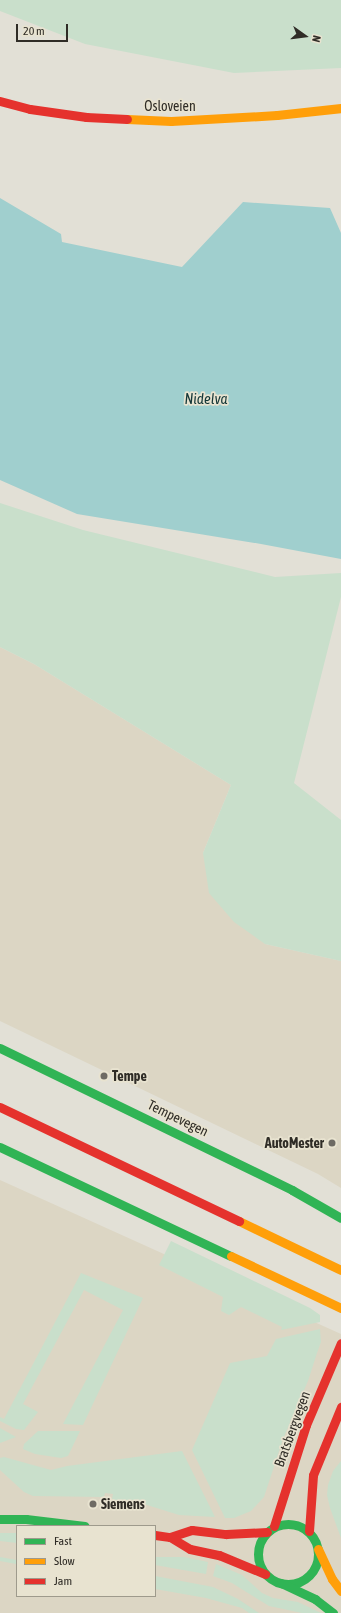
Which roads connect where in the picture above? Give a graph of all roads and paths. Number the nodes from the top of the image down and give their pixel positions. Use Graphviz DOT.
graph roads {
  1 [pos="0,101"];
  2 [pos="341,108"];
  3 [pos="0,1048"];
  4 [pos="0,1107"];
  5 [pos="0,1147"];
  6 [pos="341,1218"];
  7 [pos="341,1270"];
  8 [pos="341,1308"];
  9 [pos="341,1343"];
  10 [pos="341,1407"];
  11 [pos="0,1518"];
  12 [pos="77,1525"];
  13 [pos="271,1529"];
  14 [pos="309,1531"];
  15 [pos="156,1535"];
  16 [pos="170,1537"];
  17 [pos="318,1549"];
  18 [pos="266,1574"];
  19 [pos="281,1583"];
  20 [pos="341,1591"];
  21 [pos="333,1613"];
  1 -- 2 [label="main road, Osloveien"];
  3 -- 6 [label="main road, Tempevegen"];
  4 -- 7 [label="main road"];
  5 -- 8 [label="main road"];
  9 -- 13 [label="main road, Bratsbergvegen"];
  10 -- 14 [label="main road"];
  11 -- 12 [label="main road"];
  13 -- 14 [label="main road"];
  13 -- 16 [label="main road"];
  13 -- 18 [label="main road"];
  14 -- 17 [label="main road"];
  15 -- 16 [label="main road"];
  16 -- 18 [label="main road"];
  17 -- 19 [label="main road"];
  17 -- 20 [label="main road"];
  18 -- 19 [label="main road"];
  19 -- 21 [label="main road"];
}
